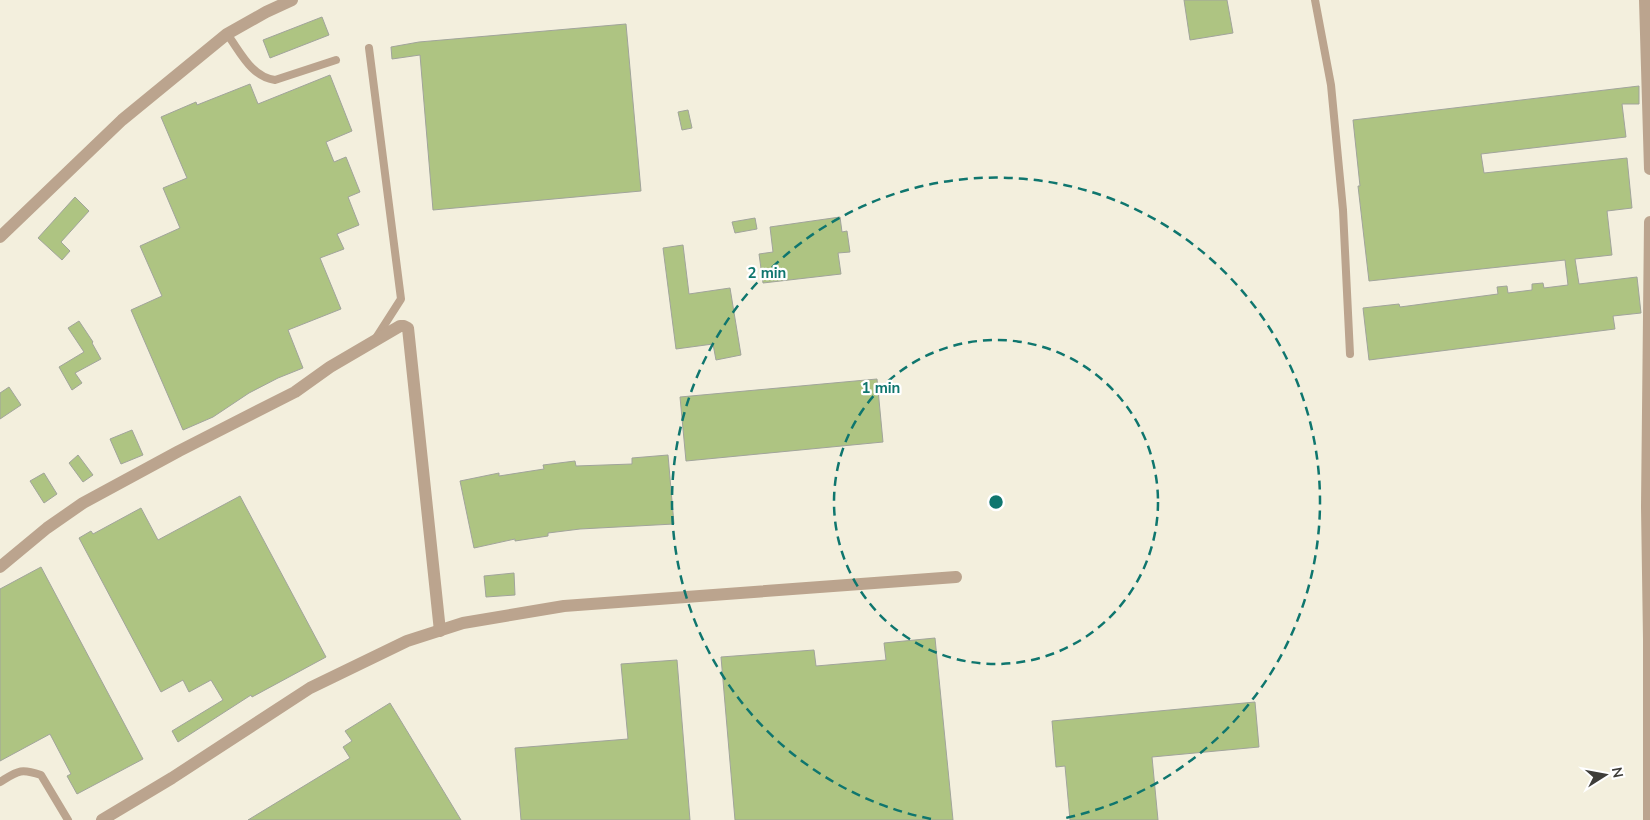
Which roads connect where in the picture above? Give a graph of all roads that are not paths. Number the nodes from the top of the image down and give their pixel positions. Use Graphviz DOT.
graph roads {
  1 [pos="292,0"];
  2 [pos="1315,0"];
  3 [pos="1645,0"];
  4 [pos="226,34"];
  5 [pos="369,48"];
  6 [pos="336,60"];
  7 [pos="1650,169"];
  8 [pos="1650,222"];
  9 [pos="0,237"];
  10 [pos="375,339"];
  11 [pos="1350,354"];
  12 [pos="0,567"];
  13 [pos="956,577"];
  14 [pos="440,630"];
  15 [pos="0,782"];
  16 [pos="68,820"];
  17 [pos="102,820"];
  18 [pos="1649,820"];
  1 -- 4 [label="street"];
  2 -- 11 [label="lane"];
  3 -- 7 [label="street"];
  4 -- 6 [label="lane"];
  4 -- 9 [label="street"];
  5 -- 10 [label="lane"];
  8 -- 18 [label="street"];
  10 -- 12 [label="street"];
  10 -- 14 [label="street"];
  13 -- 14 [label="street"];
  14 -- 17 [label="street"];
  15 -- 16 [label="lane"];
}
